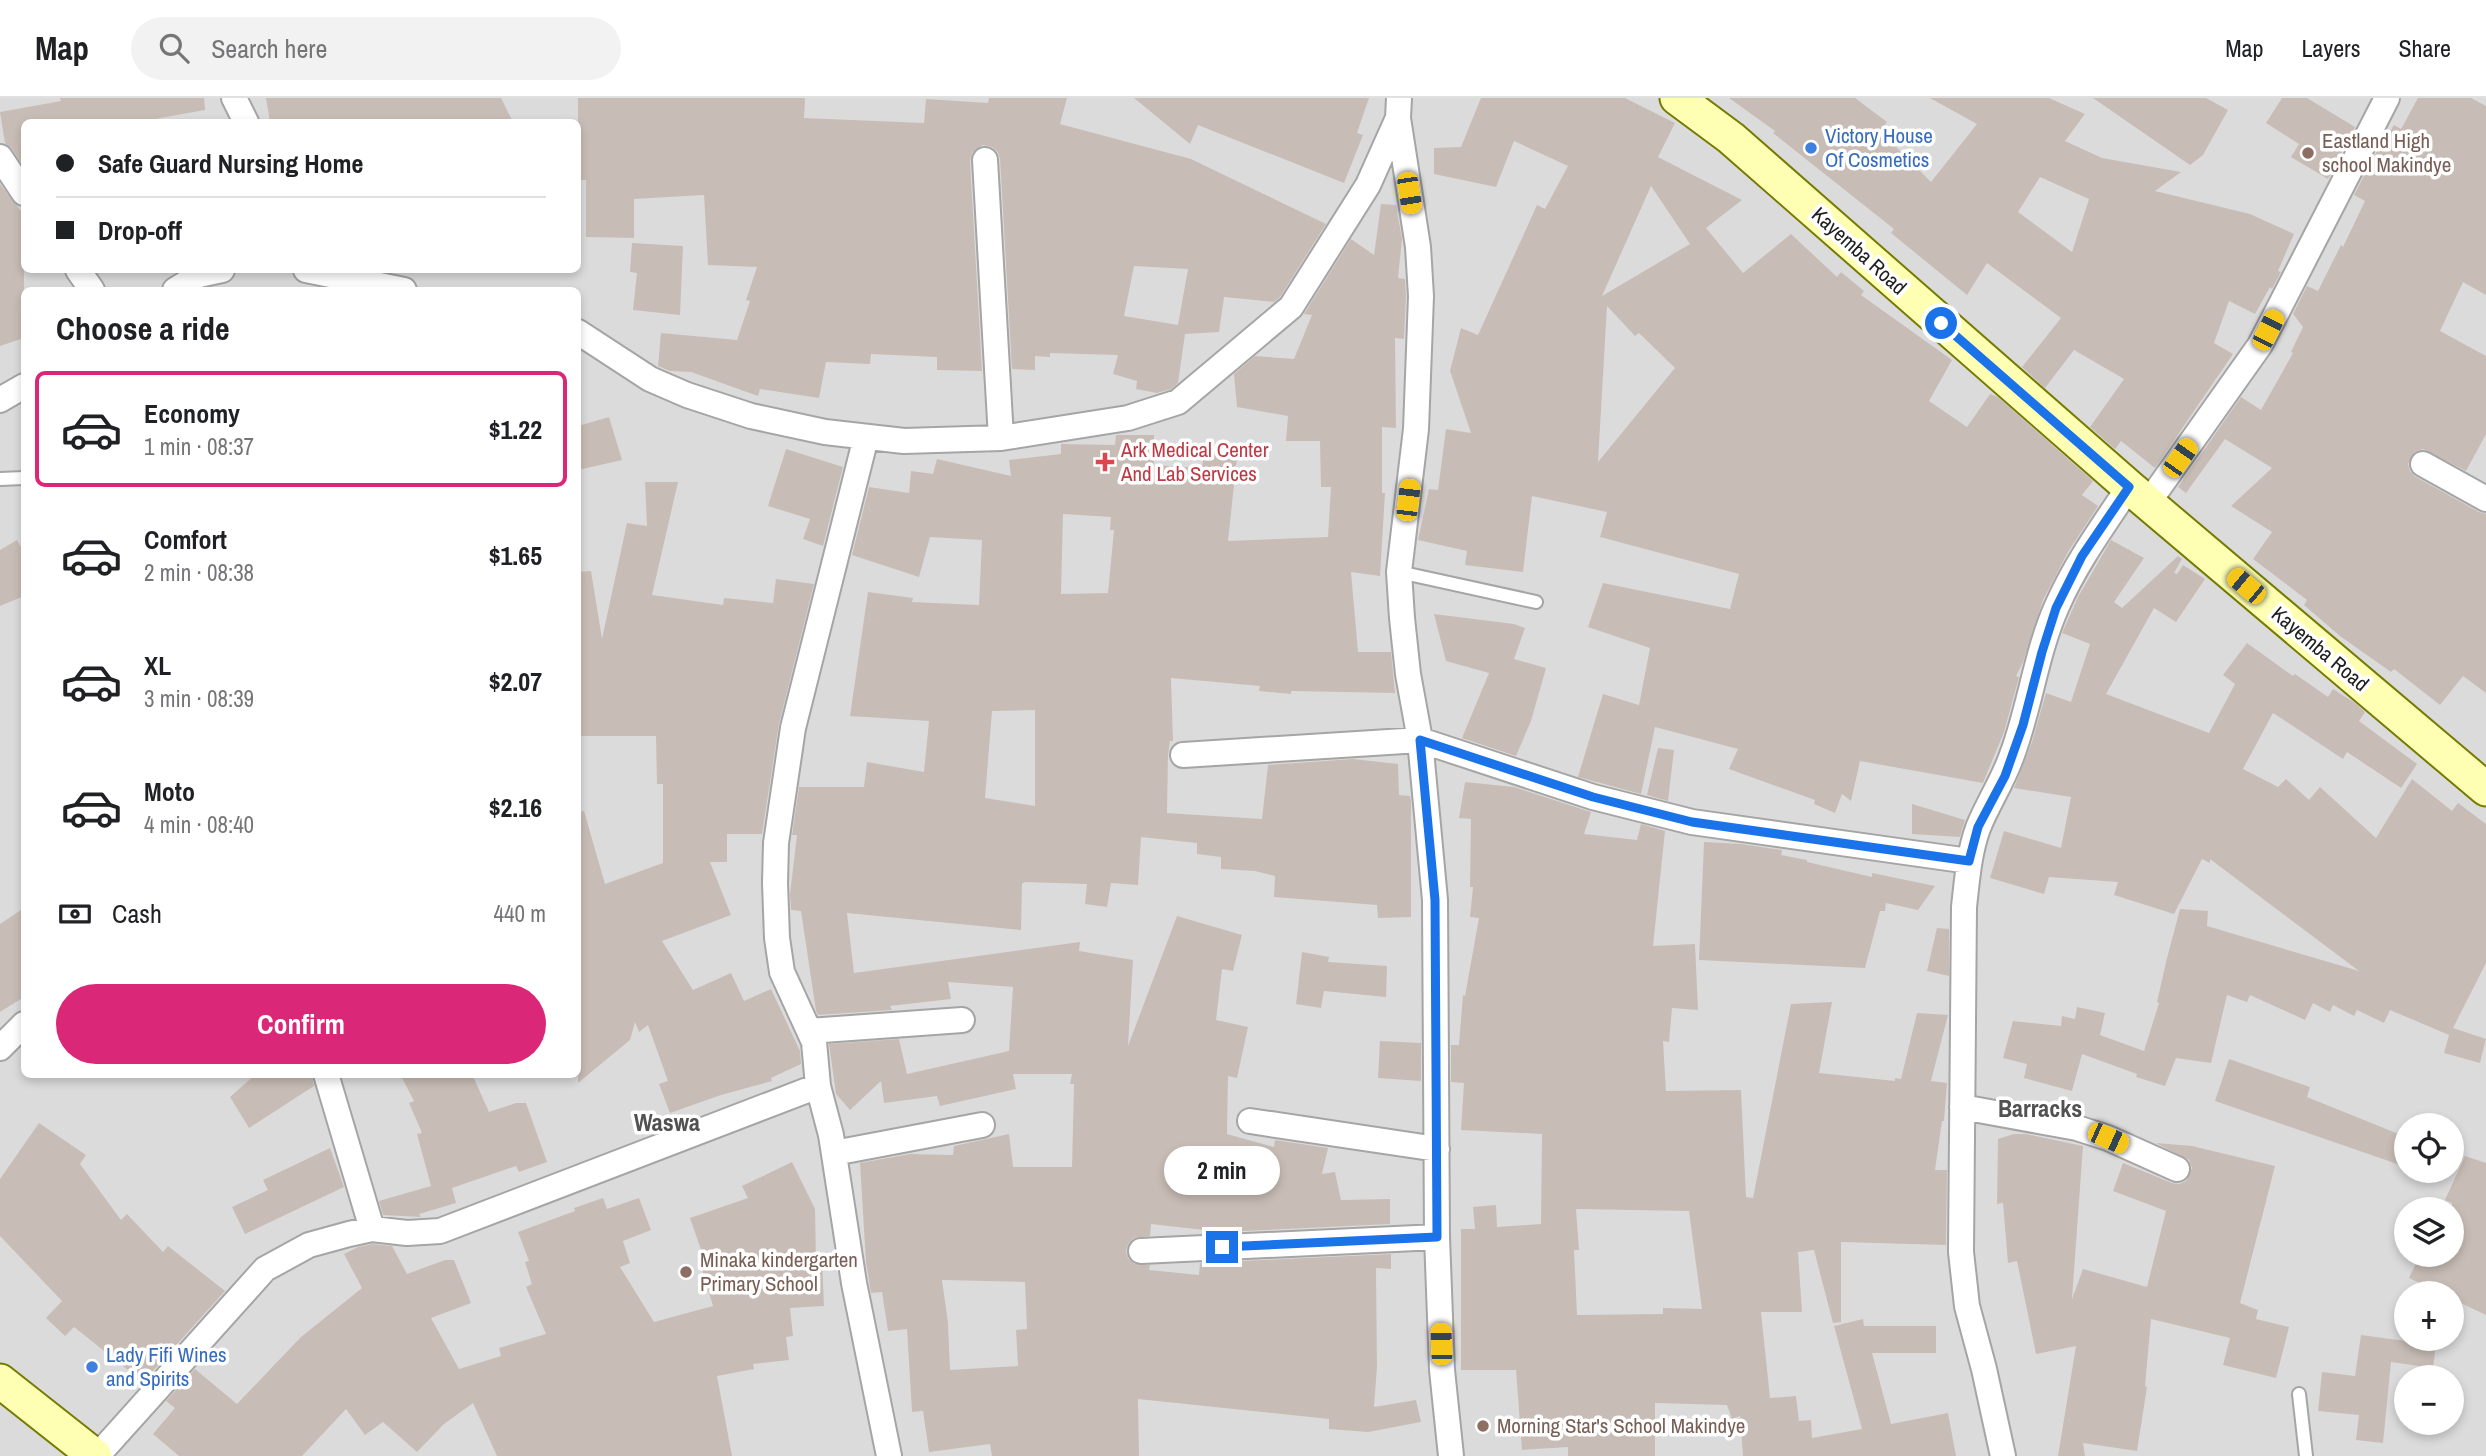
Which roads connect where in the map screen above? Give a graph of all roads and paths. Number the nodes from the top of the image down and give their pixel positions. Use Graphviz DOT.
graph roads {
  1 [pos="234,98"];
  2 [pos="1677,98"];
  3 [pos="2387,98"];
  4 [pos="1399,108"];
  5 [pos="244,119"];
  6 [pos="0,157"];
  7 [pos="985,160"];
  8 [pos="21,188"];
  9 [pos="208,273"];
  10 [pos="314,273"];
  11 [pos="341,283"];
  12 [pos="180,287"];
  13 [pos="377,287"];
  14 [pos="581,334"];
  15 [pos="21,388"];
  16 [pos="0,400"];
  17 [pos="866,437"];
  18 [pos="1001,438"];
  19 [pos="2423,464"];
  20 [pos="21,478"];
  21 [pos="0,479"];
  22 [pos="2139,495"];
  23 [pos="2486,499"];
  24 [pos="1399,572"];
  25 [pos="1536,602"];
  26 [pos="1420,740"];
  27 [pos="1183,755"];
  28 [pos="2486,789"];
  29 [pos="1969,861"];
  30 [pos="962,1020"];
  31 [pos="21,1027"];
  32 [pos="809,1031"];
  33 [pos="0,1048"];
  34 [pos="327,1078"];
  35 [pos="818,1086"];
  36 [pos="1962,1107"];
  37 [pos="1250,1121"];
  38 [pos="982,1125"];
  39 [pos="1437,1149"];
  40 [pos="834,1153"];
  41 [pos="2177,1168"];
  42 [pos="372,1229"];
  43 [pos="1437,1237"];
  44 [pos="1141,1251"];
  45 [pos="2,1387"];
  46 [pos="2299,1394"];
  47 [pos="96,1456"];
  48 [pos="888,1456"];
  49 [pos="1451,1456"];
  50 [pos="2003,1456"];
  51 [pos="2305,1456"];
  1 -- 5 [label="street"];
  2 -- 22 [label="street, Kayemba Road"];
  3 -- 22 [label="street"];
  4 -- 18 [label="street"];
  4 -- 24 [label="street"];
  6 -- 8 [label="street"];
  7 -- 18 [label="street"];
  9 -- 12 [label="street"];
  10 -- 11 [label="street"];
  11 -- 13 [label="street"];
  14 -- 17 [label="street"];
  15 -- 16 [label="street"];
  17 -- 18 [label="street"];
  17 -- 32 [label="street"];
  19 -- 23 [label="street"];
  20 -- 21 [label="lane"];
  22 -- 28 [label="street, Kayemba Road"];
  22 -- 29 [label="street"];
  24 -- 25 [label="lane"];
  24 -- 26 [label="street"];
  26 -- 27 [label="street"];
  26 -- 29 [label="street"];
  26 -- 39 [label="street"];
  29 -- 36 [label="street"];
  30 -- 32 [label="street"];
  31 -- 33 [label="street"];
  32 -- 35 [label="street"];
  34 -- 42 [label="street"];
  35 -- 40 [label="street"];
  35 -- 42 [label="street"];
  36 -- 41 [label="street"];
  36 -- 50 [label="street"];
  37 -- 39 [label="street"];
  38 -- 40 [label="street"];
  39 -- 43 [label="street"];
  40 -- 48 [label="street"];
  42 -- 47 [label="street"];
  43 -- 44 [label="street"];
  43 -- 49 [label="street"];
  45 -- 47 [label="street"];
  46 -- 51 [label="lane"];
}
